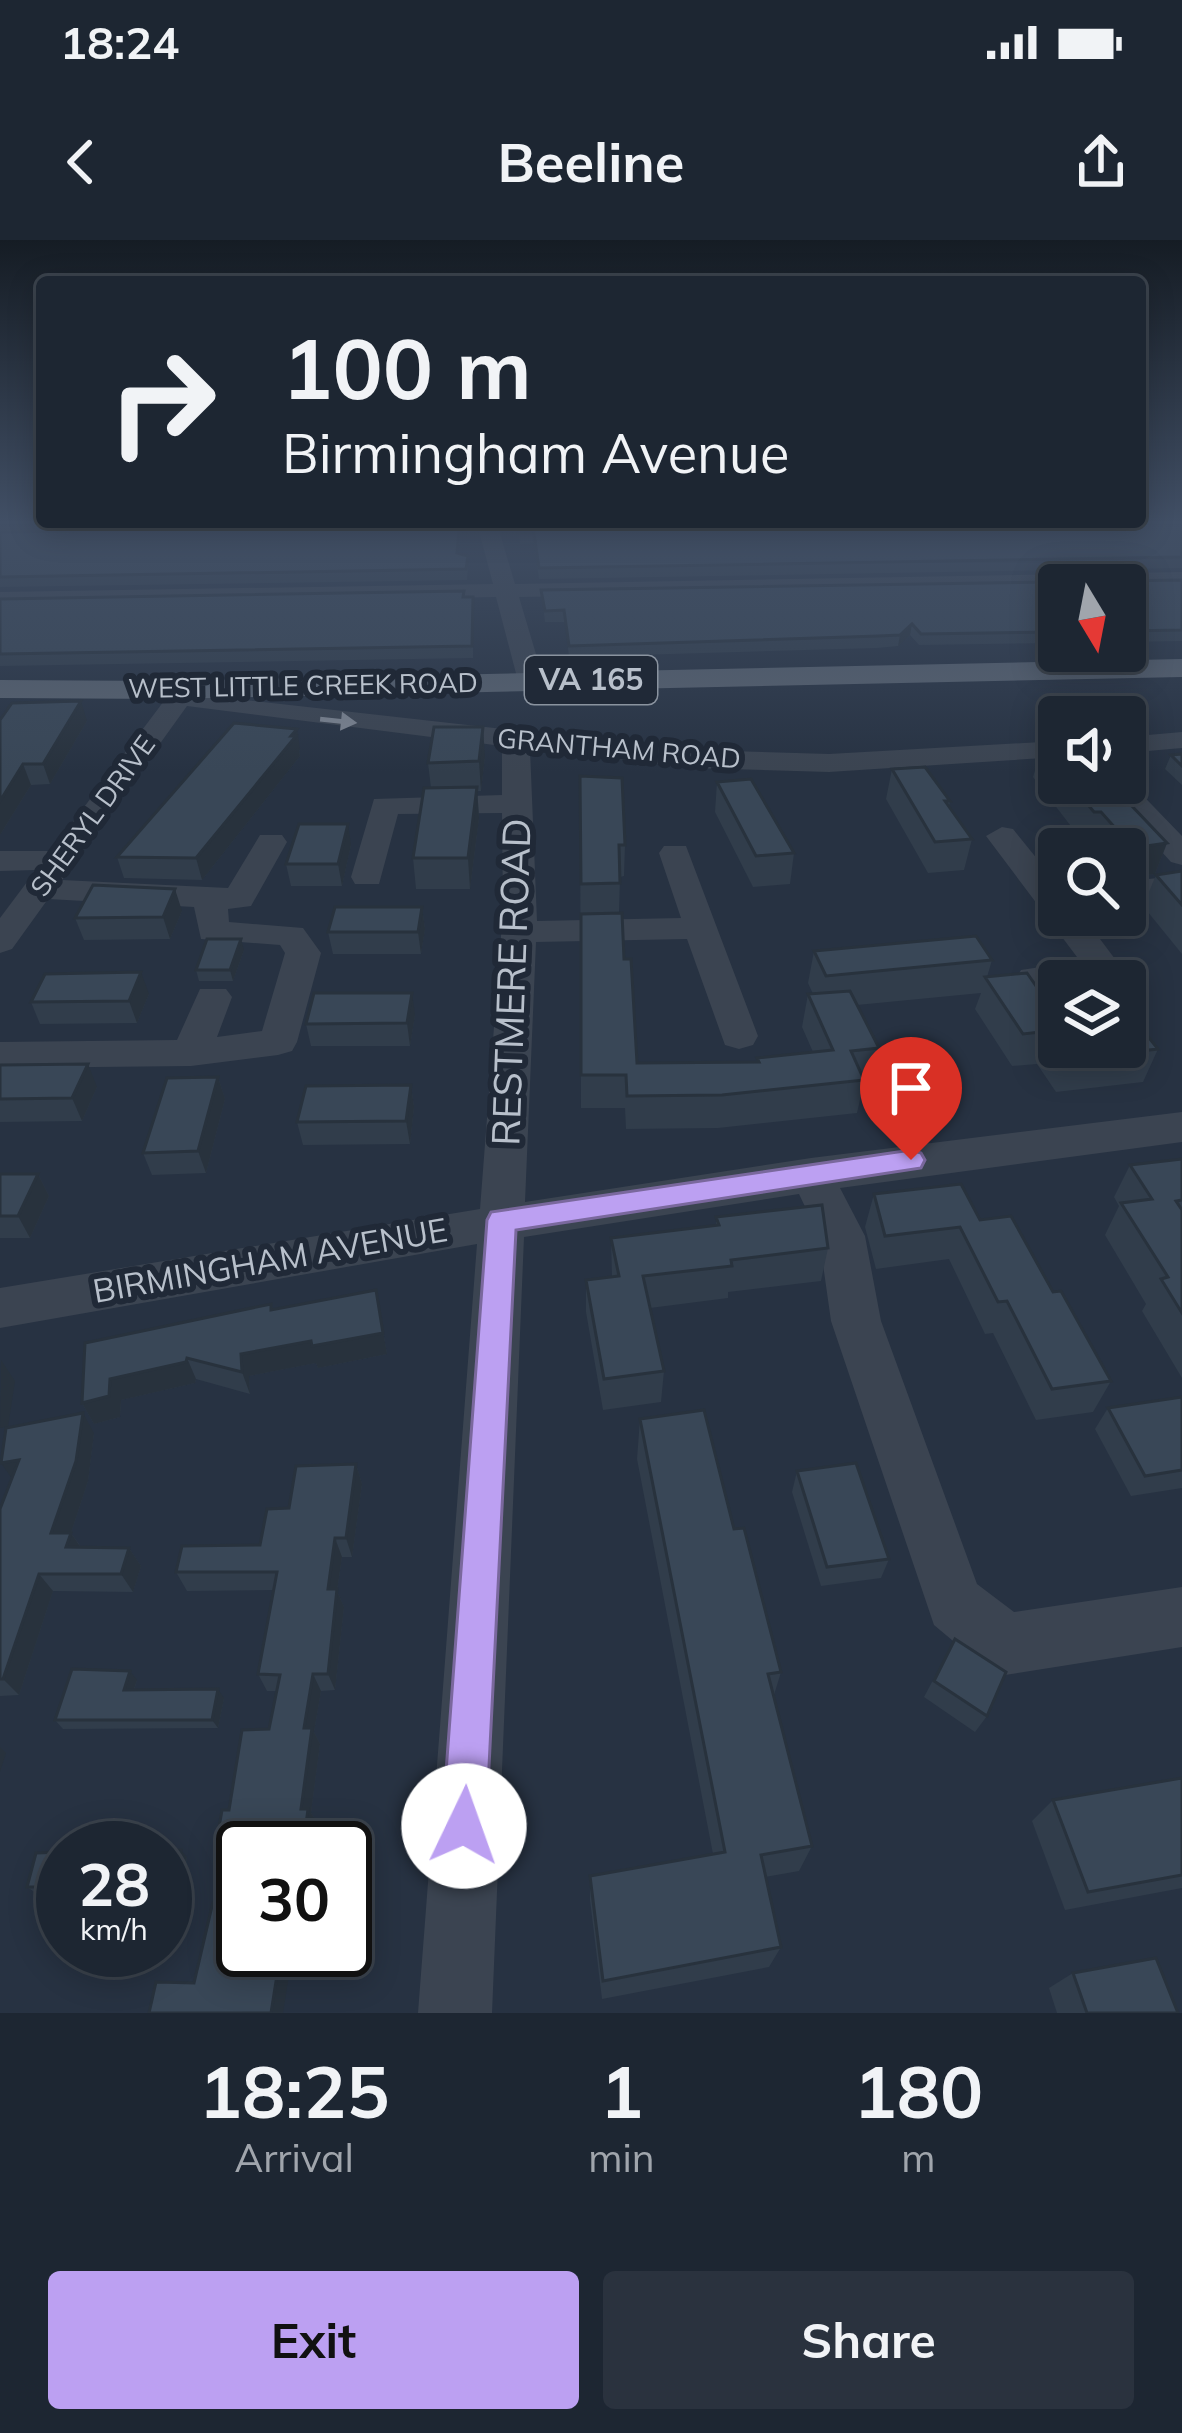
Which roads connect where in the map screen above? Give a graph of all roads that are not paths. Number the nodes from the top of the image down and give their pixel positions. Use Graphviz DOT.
graph roads {
  1 [pos="509,607"];
  2 [pos="1182,668"];
  3 [pos="531,682"];
  4 [pos="0,689"];
  5 [pos="185,690"];
  6 [pos="1182,740"];
  7 [pos="516,741"];
  8 [pos="1146,743"];
  9 [pos="1038,750"];
  10 [pos="518,804"];
  11 [pos="1134,804"];
  12 [pos="1002,836"];
  13 [pos="271,842"];
  14 [pos="675,854"];
  15 [pos="1182,854"];
  16 [pos="60,860"];
  17 [pos="0,861"];
  18 [pos="368,877"];
  19 [pos="1038,880"];
  20 [pos="1182,886"];
  21 [pos="39,889"];
  22 [pos="1146,889"];
  23 [pos="210,897"];
  24 [pos="6,927"];
  25 [pos="698,928"];
  26 [pos="519,932"];
  27 [pos="1081,936"];
  28 [pos="1034,978"];
  29 [pos="214,998"];
  30 [pos="739,1036"];
  31 [pos="191,1053"];
  32 [pos="0,1055"];
  33 [pos="1182,1127"];
  34 [pos="811,1174"];
  35 [pos="501,1220"];
  36 [pos="0,1308"];
  37 [pos="1182,1616"];
  38 [pos="455,2013"];
  1 -- 3 [label="street"];
  2 -- 3 [label="main road, WEST LITTLE CREEK ROAD / VA 165"];
  3 -- 5 [label="main road, WEST LITTLE CREEK ROAD / VA 165"];
  4 -- 5 [label="main road, WEST LITTLE CREEK ROAD / VA 165"];
  5 -- 7 [label="street, GRANTHAM ROAD, one-way"];
  5 -- 16 [label="street, SHERYL DRIVE"];
  6 -- 8 [label="street"];
  7 -- 9 [label="street, GRANTHAM ROAD"];
  7 -- 10 [label="street, RESTMERE ROAD"];
  10 -- 18 [label="street"];
  10 -- 26 [label="street, RESTMERE ROAD"];
  11 -- 15 [label="street"];
  12 -- 19 [label="street"];
  13 -- 23 [label="street"];
  14 -- 25 [label="street"];
  16 -- 17 [label="street"];
  16 -- 21 [label="street, SHERYL DRIVE"];
  20 -- 22 [label="street"];
  21 -- 23 [label="street"];
  21 -- 24 [label="street, SHERYL DRIVE"];
  23 -- 31 [label="street"];
  25 -- 26 [label="street"];
  25 -- 30 [label="street"];
  26 -- 35 [label="street, RESTMERE ROAD"];
  27 -- 28 [label="street"];
  29 -- 31 [label="street"];
  31 -- 32 [label="street"];
  33 -- 34 [label="street, BIRMINGHAM AVENUE"];
  34 -- 35 [label="street, BIRMINGHAM AVENUE"];
  34 -- 37 [label="street"];
  35 -- 36 [label="street, BIRMINGHAM AVENUE"];
  35 -- 38 [label="street, RESTMERE ROAD"];
}
